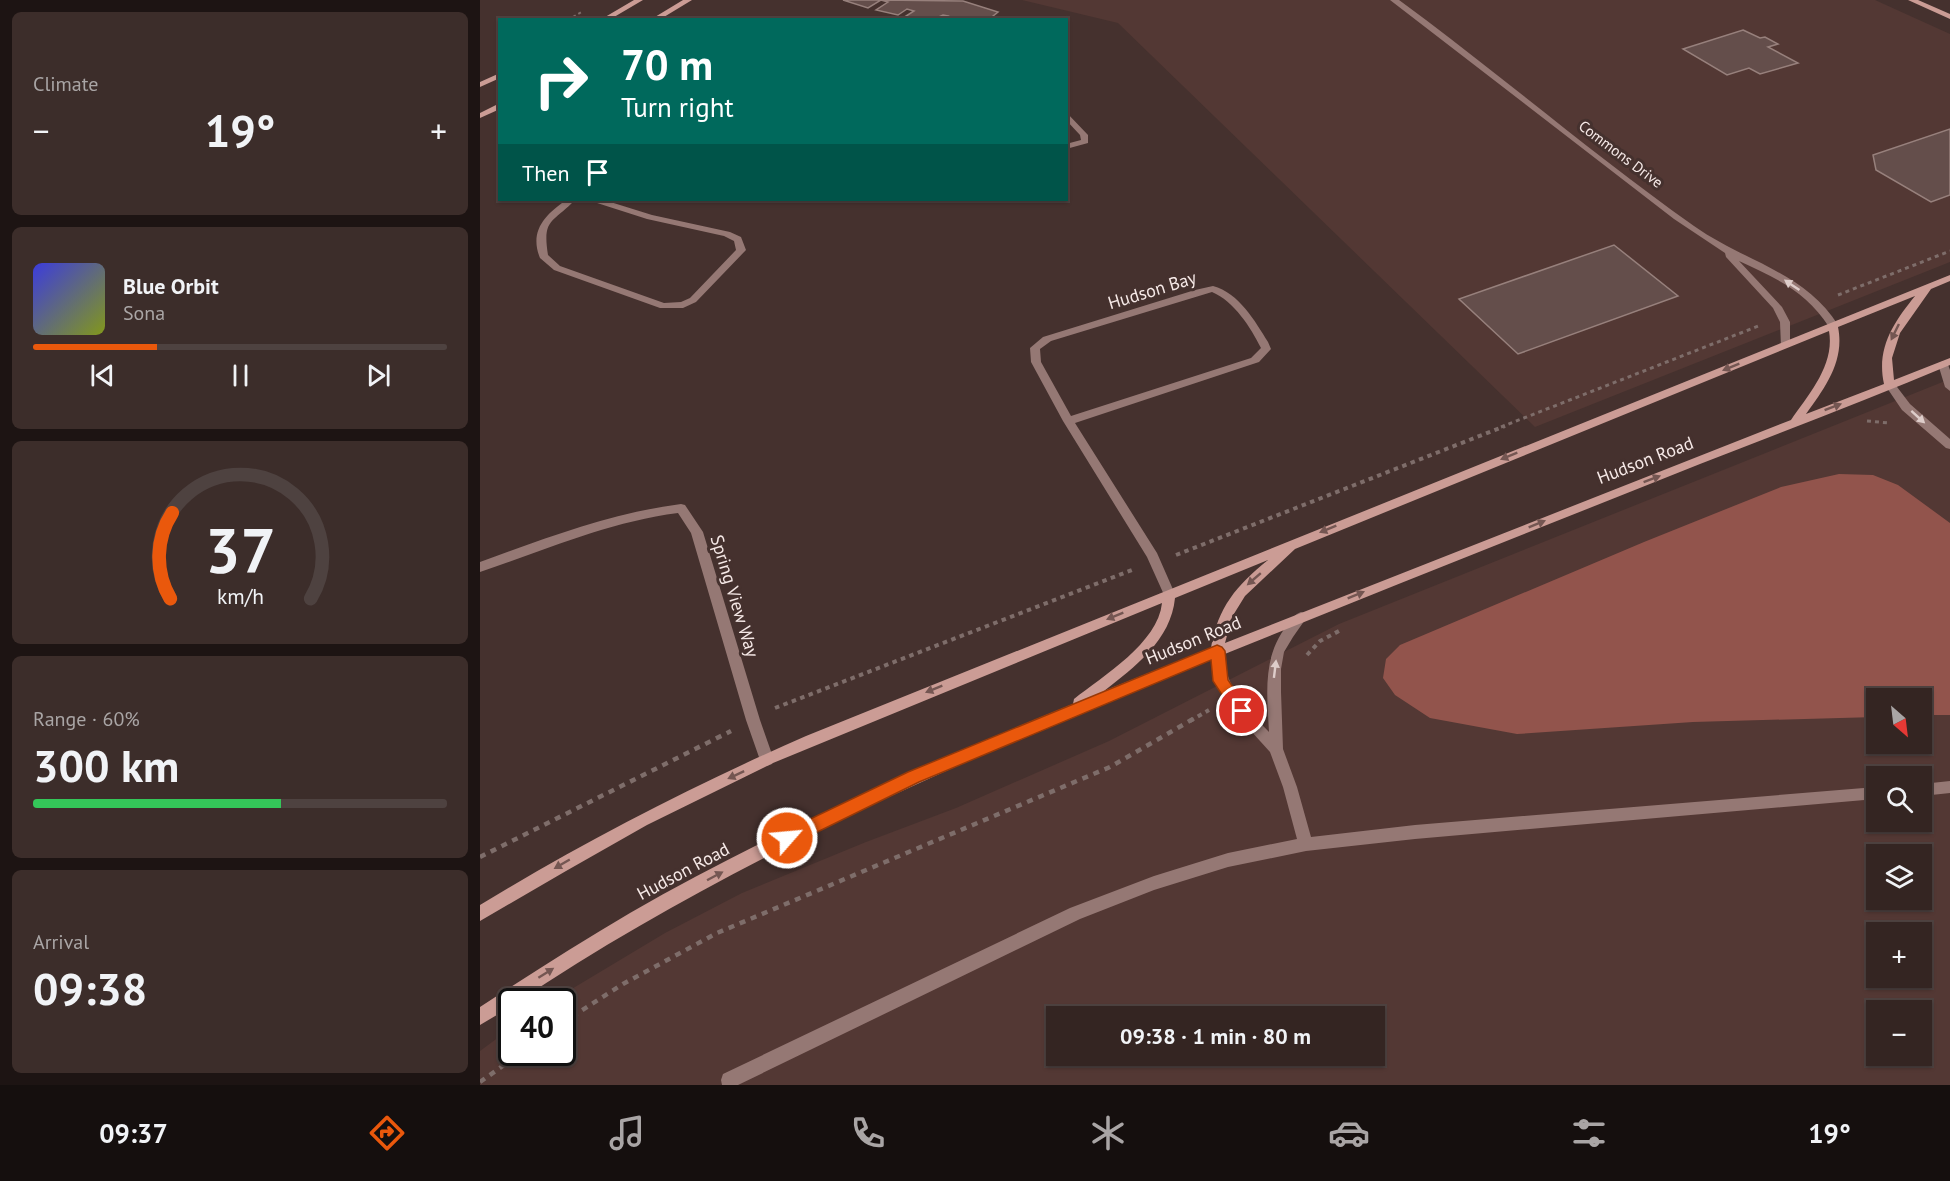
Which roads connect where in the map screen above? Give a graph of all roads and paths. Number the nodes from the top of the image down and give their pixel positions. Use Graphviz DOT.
graph roads {
  1 [pos="639,0"];
  2 [pos="688,0"];
  3 [pos="1394,0"];
  4 [pos="1912,0"];
  5 [pos="1950,17"];
  6 [pos="607,18"];
  7 [pos="656,18"];
  8 [pos="498,76"];
  9 [pos="480,86"];
  10 [pos="498,106"];
  11 [pos="480,116"];
  12 [pos="1068,116"];
  13 [pos="1068,146"];
  14 [pos="570,201"];
  15 [pos="600,201"];
  16 [pos="1724,249"];
  17 [pos="1950,251"];
  18 [pos="1950,278"];
  19 [pos="1927,288"];
  20 [pos="1816,303"];
  21 [pos="1782,316"];
  22 [pos="1833,325"];
  23 [pos="1785,345"];
  24 [pos="1946,362"];
  25 [pos="1890,385"];
  26 [pos="1950,387"];
  27 [pos="1068,421"];
  28 [pos="1795,423"];
  29 [pos="1950,445"];
  30 [pos="1299,541"];
  31 [pos="1185,552"];
  32 [pos="480,567"];
  33 [pos="1130,571"];
  34 [pos="1169,594"];
  35 [pos="1301,617"];
  36 [pos="1217,651"];
  37 [pos="785,703"];
  38 [pos="1069,711"];
  39 [pos="717,738"];
  40 [pos="1276,749"];
  41 [pos="767,760"];
  42 [pos="1950,788"];
  43 [pos="1932,789"];
  44 [pos="1866,795"];
  45 [pos="1306,844"];
  46 [pos="480,857"];
  47 [pos="480,914"];
  48 [pos="480,1017"];
  49 [pos="503,1066"];
  50 [pos="480,1082"];
  51 [pos="730,1085"];
  1 -- 6 [label="street"];
  2 -- 7 [label="street"];
  3 -- 16 [label="street, Commons Drive"];
  4 -- 5 [label="street"];
  8 -- 9 [label="street"];
  10 -- 11 [label="street"];
  12 -- 13 [label="street"];
  14 -- 15 [label="street"];
  20 -- 16 [label="street, Commons Drive, one-way"];
  16 -- 21 [label="street"];
  17 -- 20 [label="path"];
  18 -- 19 [label="street"];
  19 -- 22 [label="street"];
  19 -- 25 [label="street, one-way"];
  20 -- 22 [label="street, Commons Drive"];
  21 -- 23 [label="street"];
  21 -- 31 [label="path"];
  22 -- 23 [label="street"];
  22 -- 28 [label="street"];
  23 -- 30 [label="street, one-way"];
  24 -- 25 [label="street, Hudson Road"];
  24 -- 26 [label="street"];
  28 -- 25 [label="street, Hudson Road, one-way"];
  25 -- 29 [label="street, one-way"];
  27 -- 27 [label="street, Hudson Bay"];
  27 -- 34 [label="street, Hudson Bay"];
  35 -- 28 [label="street, Hudson Road, one-way"];
  30 -- 34 [label="street"];
  30 -- 36 [label="street, one-way"];
  32 -- 41 [label="street, Spring View Way"];
  33 -- 37 [label="path"];
  34 -- 38 [label="street"];
  34 -- 41 [label="street, one-way"];
  35 -- 36 [label="street, Hudson Road"];
  40 -- 35 [label="street, one-way"];
  36 -- 38 [label="street, Hudson Road"];
  36 -- 40 [label="street"];
  48 -- 38 [label="street, Hudson Road, one-way"];
  39 -- 46 [label="path"];
  40 -- 45 [label="street"];
  41 -- 47 [label="street, one-way"];
  42 -- 43 [label="street"];
  44 -- 45 [label="street"];
  45 -- 51 [label="street"];
  49 -- 50 [label="path"];
}
